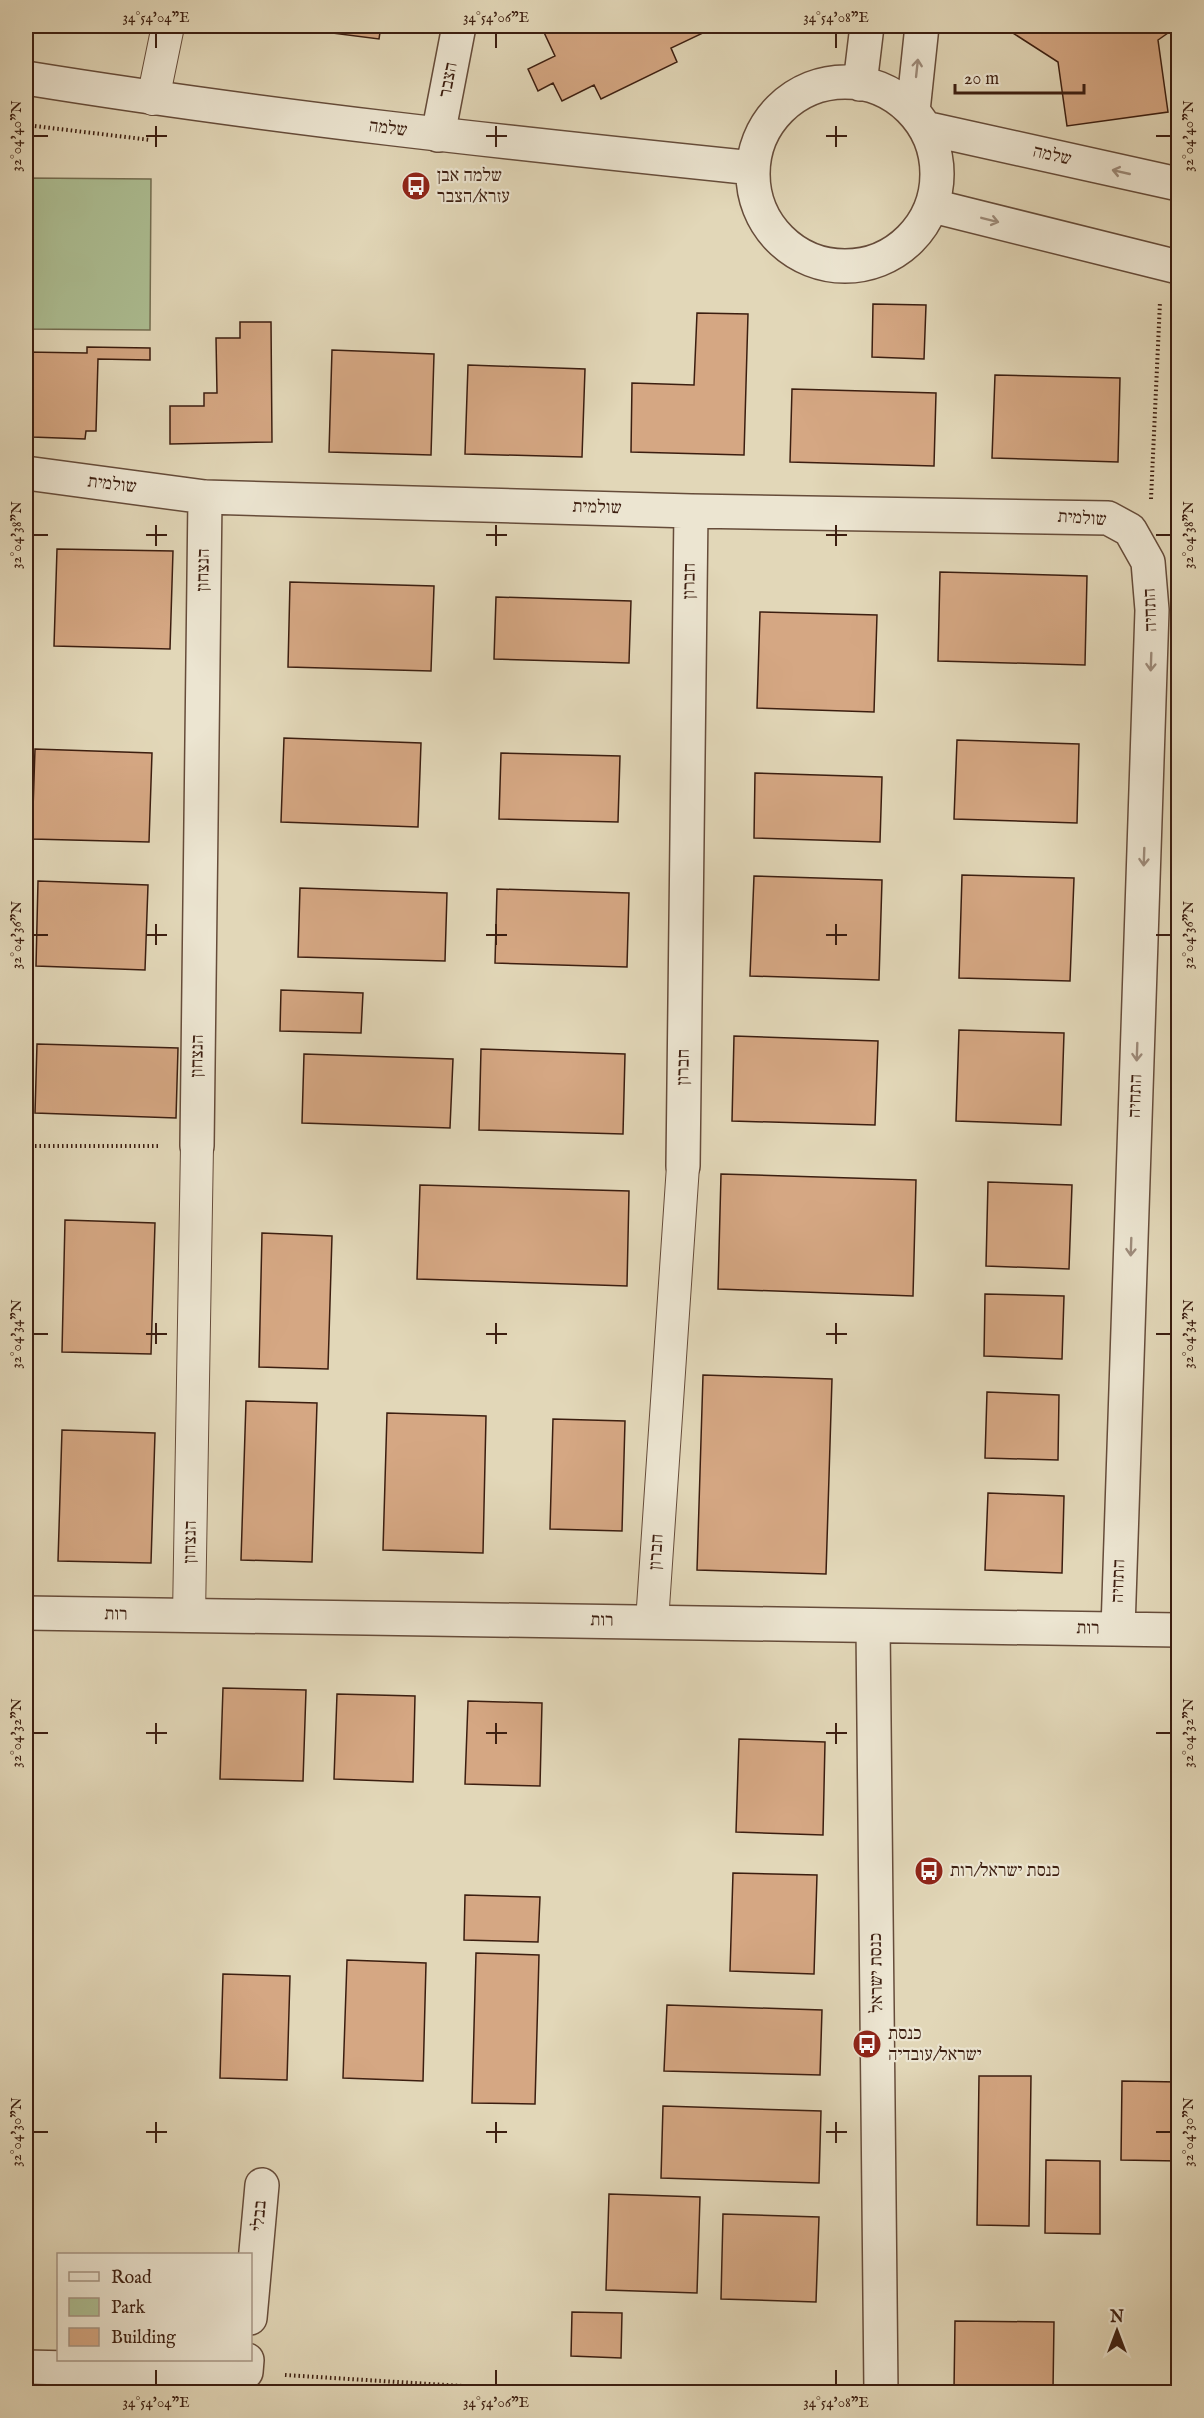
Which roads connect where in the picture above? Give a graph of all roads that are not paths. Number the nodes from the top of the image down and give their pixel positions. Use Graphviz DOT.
graph roads {
  1 [pos="168,26"];
  2 [pos="459,26"];
  3 [pos="867,26"];
  4 [pos="922,26"];
  5 [pos="26,78"];
  6 [pos="860,84"];
  7 [pos="153,99"];
  8 [pos="919,120"];
  9 [pos="438,135"];
  10 [pos="753,168"];
  11 [pos="1179,184"];
  12 [pos="933,206"];
  13 [pos="1170,265"];
  14 [pos="26,473"];
  15 [pos="205,497"];
  16 [pos="691,511"];
  17 [pos="1148,562"];
  18 [pos="197,1146"];
  19 [pos="683,1166"];
  20 [pos="26,1613"];
  21 [pos="189,1616"];
  22 [pos="652,1622"];
  23 [pos="873,1626"];
  24 [pos="1118,1629"];
  25 [pos="1179,1630"];
  26 [pos="262,2185"];
  27 [pos="252,2296"];
  28 [pos="246,2366"];
  29 [pos="26,2367"];
  30 [pos="104,2381"];
  31 [pos="881,2392"];
  1 -- 7 [label="street"];
  2 -- 9 [label="street, הצבר"];
  3 -- 6 [label="street"];
  8 -- 4 [label="street, one-way"];
  5 -- 7 [label="street, שלמה"];
  6 -- 8 [label="street"];
  6 -- 10 [label="street"];
  7 -- 9 [label="street, שלמה"];
  11 -- 8 [label="street, שלמה, one-way"];
  8 -- 12 [label="street"];
  9 -- 10 [label="street, שלמה"];
  10 -- 12 [label="street"];
  12 -- 13 [label="street, one-way"];
  14 -- 15 [label="street, שולמית"];
  15 -- 16 [label="street, שולמית"];
  15 -- 18 [label="street, הנצחון"];
  16 -- 17 [label="street, שולמית"];
  16 -- 19 [label="street, חברון"];
  17 -- 24 [label="street, התחיה, one-way"];
  18 -- 21 [label="street, הנצחון"];
  19 -- 22 [label="street, חברון"];
  20 -- 21 [label="street, רות"];
  21 -- 22 [label="street, רות"];
  22 -- 23 [label="street, רות"];
  23 -- 24 [label="street, רות"];
  23 -- 31 [label="street, כנסת ישראל"];
  24 -- 25 [label="street, רות"];
  26 -- 27 [label="street, בבלי"];
  28 -- 30 [label="street"];
  29 -- 30 [label="street"];
}
